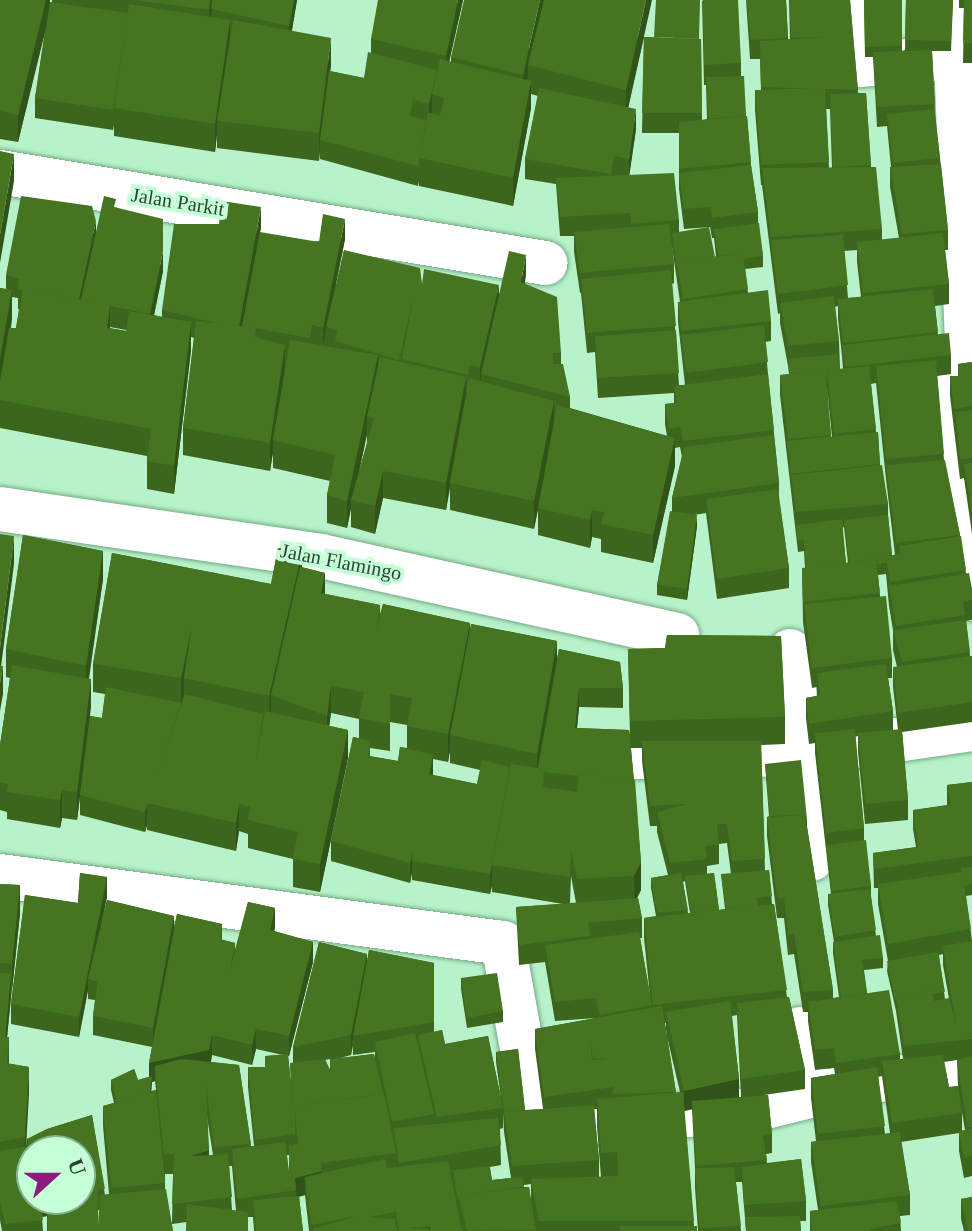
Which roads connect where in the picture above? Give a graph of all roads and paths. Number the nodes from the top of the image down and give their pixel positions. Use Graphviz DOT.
graph roads {
  1 [pos="857,0"];
  2 [pos="958,0"];
  3 [pos="956,57"];
  4 [pos="0,172"];
  5 [pos="545,263"];
  6 [pos="965,378"];
  7 [pos="0,509"];
  8 [pos="972,599"];
  9 [pos="677,635"];
  10 [pos="790,651"];
  11 [pos="972,729"];
  12 [pos="800,754"];
  13 [pos="638,757"];
  14 [pos="812,859"];
  15 [pos="0,876"];
  16 [pos="800,1029"];
  17 [pos="972,1068"];
  18 [pos="809,1095"];
  1 -- 3 [label="street"];
  2 -- 3 [label="street"];
  3 -- 6 [label="street"];
  4 -- 5 [label="street, Jalan Parkit"];
  6 -- 8 [label="street"];
  7 -- 9 [label="street, Jalan Flamingo"];
  10 -- 12 [label="street"];
  11 -- 12 [label="street"];
  12 -- 13 [label="street"];
  12 -- 14 [label="street"];
  15 -- 18 [label="street"];
  16 -- 18 [label="street"];
  17 -- 18 [label="street"];
}
